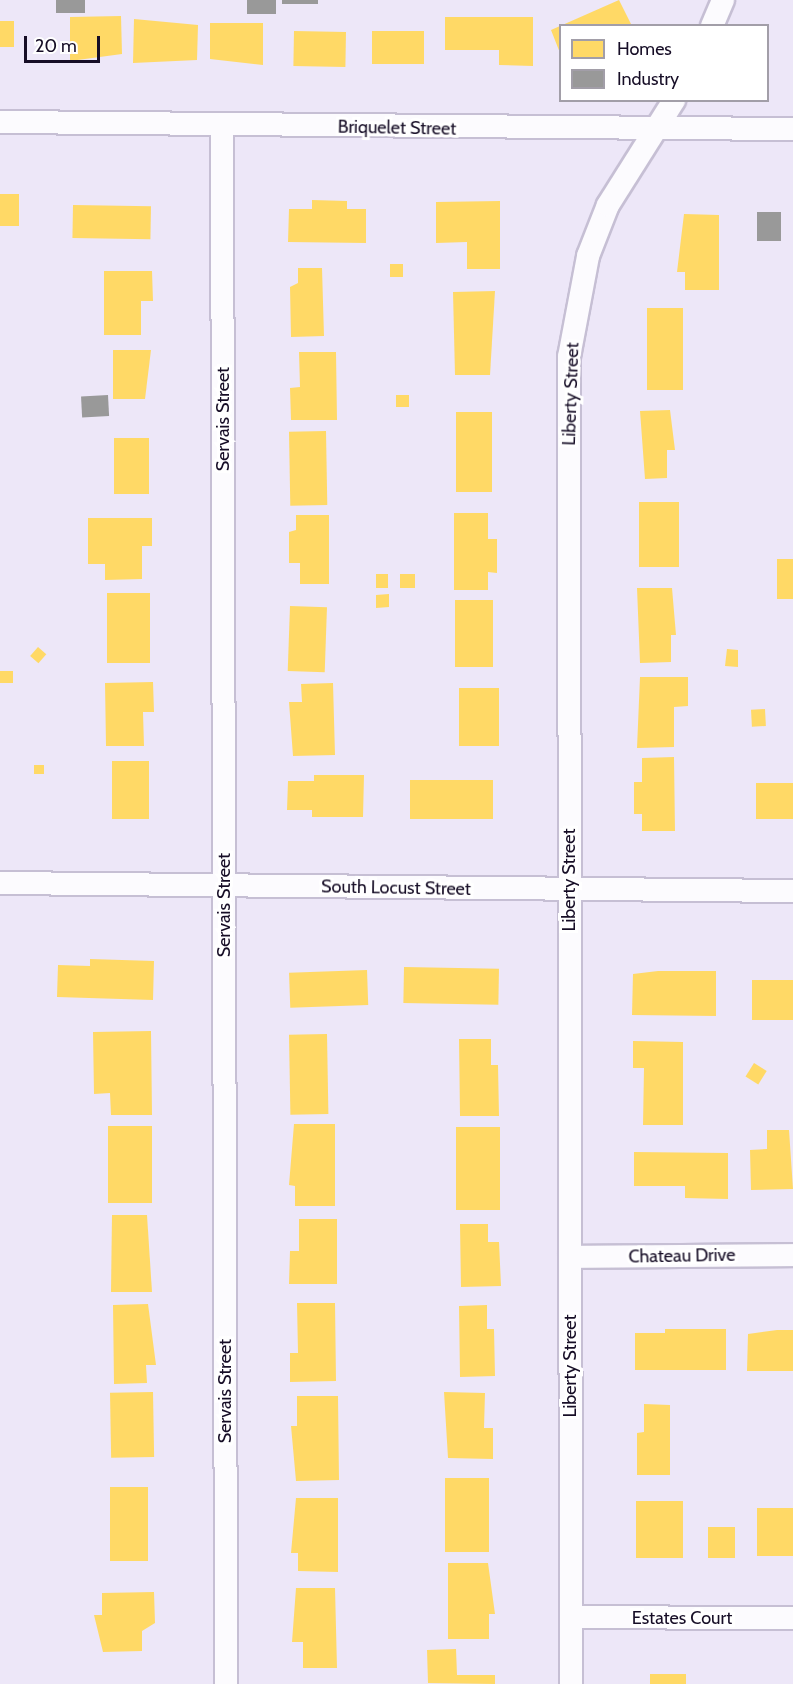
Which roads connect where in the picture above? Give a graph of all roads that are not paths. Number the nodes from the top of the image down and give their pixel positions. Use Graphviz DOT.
graph roads {
  1 [pos="723,0"];
  2 [pos="712,24"];
  3 [pos="673,102"];
  4 [pos="0,122"];
  5 [pos="222,125"];
  6 [pos="793,129"];
  7 [pos="654,131"];
  8 [pos="0,883"];
  9 [pos="224,886"];
  10 [pos="569,890"];
  11 [pos="793,891"];
  12 [pos="793,1255"];
  13 [pos="570,1257"];
  14 [pos="571,1617"];
  15 [pos="793,1618"];
  16 [pos="226,1684"];
  17 [pos="571,1684"];
  1 -- 2 [label="street"];
  3 -- 7 [label="street, Liberty Street"];
  4 -- 5 [label="street, Briquelet Street"];
  5 -- 7 [label="street, Briquelet Street"];
  5 -- 9 [label="street, Servais Street"];
  6 -- 7 [label="street, Briquelet Street"];
  7 -- 10 [label="street, Liberty Street"];
  8 -- 9 [label="street, South Locust Street"];
  9 -- 10 [label="street, South Locust Street"];
  9 -- 16 [label="street, Servais Street"];
  10 -- 11 [label="street, South Locust Street"];
  10 -- 13 [label="street, Liberty Street"];
  12 -- 13 [label="street, Chateau Drive"];
  13 -- 14 [label="street, Liberty Street"];
  14 -- 15 [label="street, Estates Court"];
  14 -- 17 [label="street, Liberty Street"];
}
